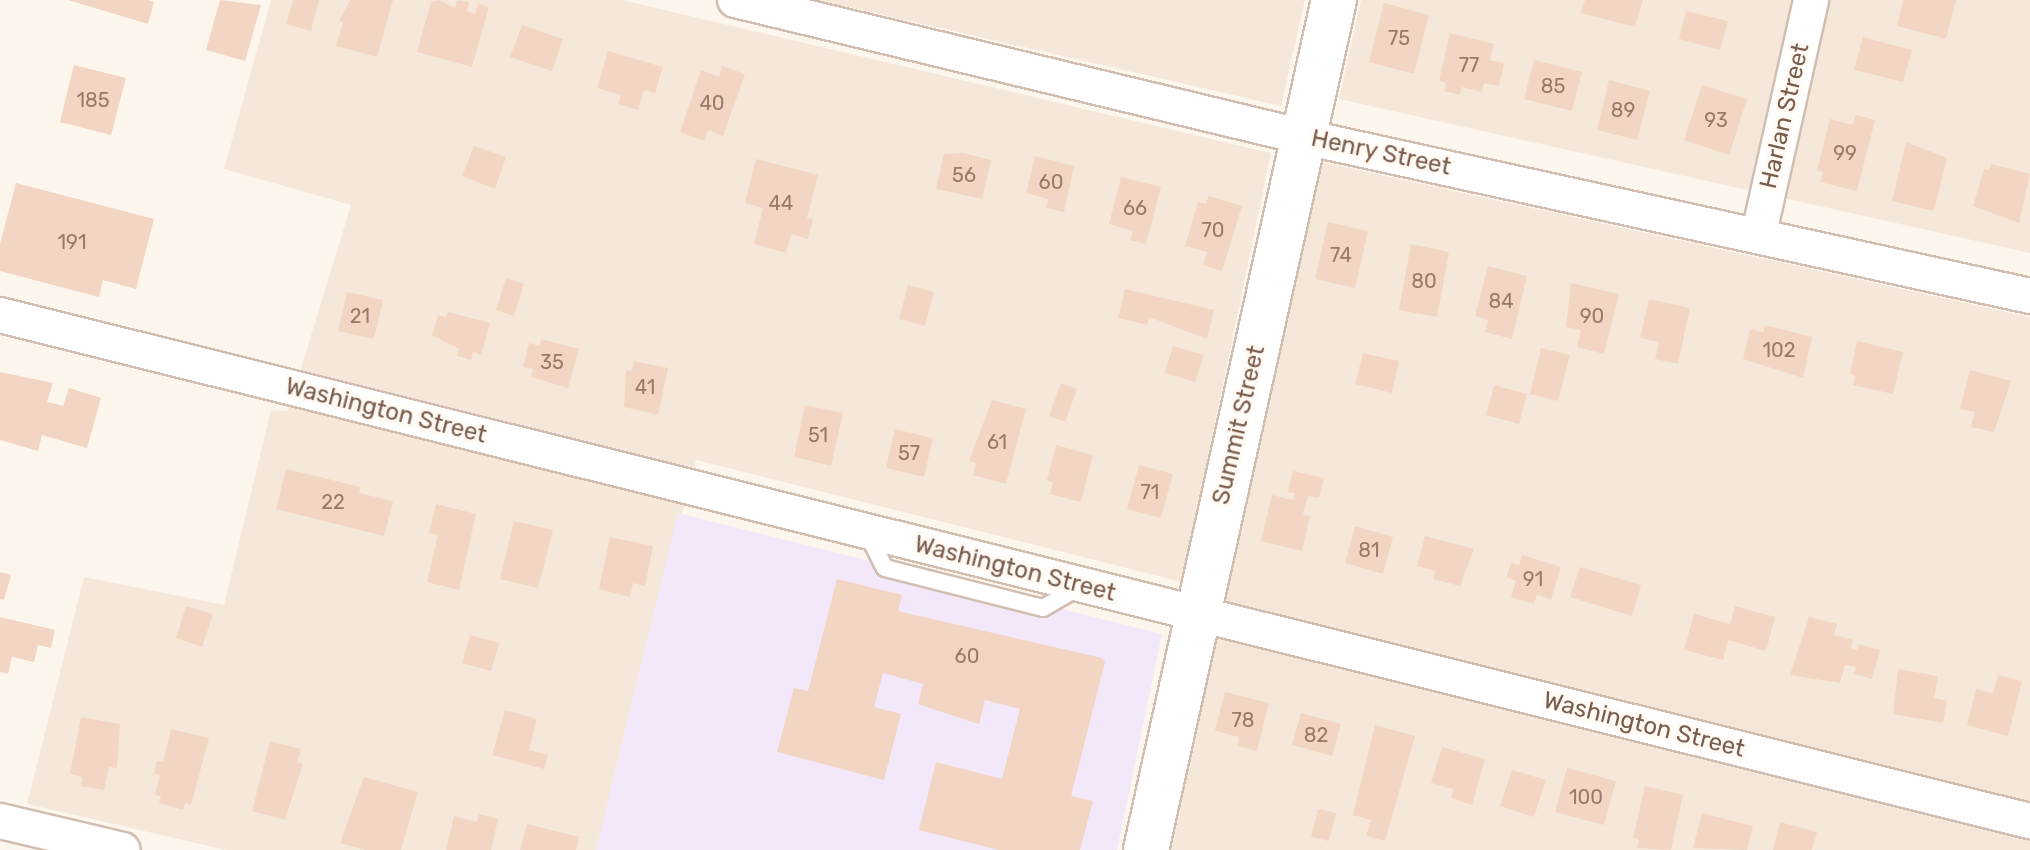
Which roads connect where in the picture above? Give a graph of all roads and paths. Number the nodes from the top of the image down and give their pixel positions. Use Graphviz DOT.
graph roads {
  1 [pos="735,0"];
  2 [pos="1334,0"];
  3 [pos="1811,0"];
  4 [pos="1304,137"];
  5 [pos="1759,233"];
  6 [pos="2030,296"];
  7 [pos="0,315"];
  8 [pos="1196,614"];
  9 [pos="0,821"];
  10 [pos="2030,821"];
  11 [pos="123,850"];
  12 [pos="1146,850"];
  1 -- 4 [label="street, Henry Street"];
  2 -- 4 [label="street, Summit Street"];
  3 -- 5 [label="street, Harlan Street"];
  4 -- 5 [label="street, Henry Street"];
  4 -- 8 [label="street, Summit Street"];
  5 -- 6 [label="street, Henry Street"];
  7 -- 8 [label="street, Washington Street"];
  8 -- 10 [label="street, Washington Street"];
  8 -- 12 [label="street, Summit Street"];
  9 -- 11 [label="street"];
}
